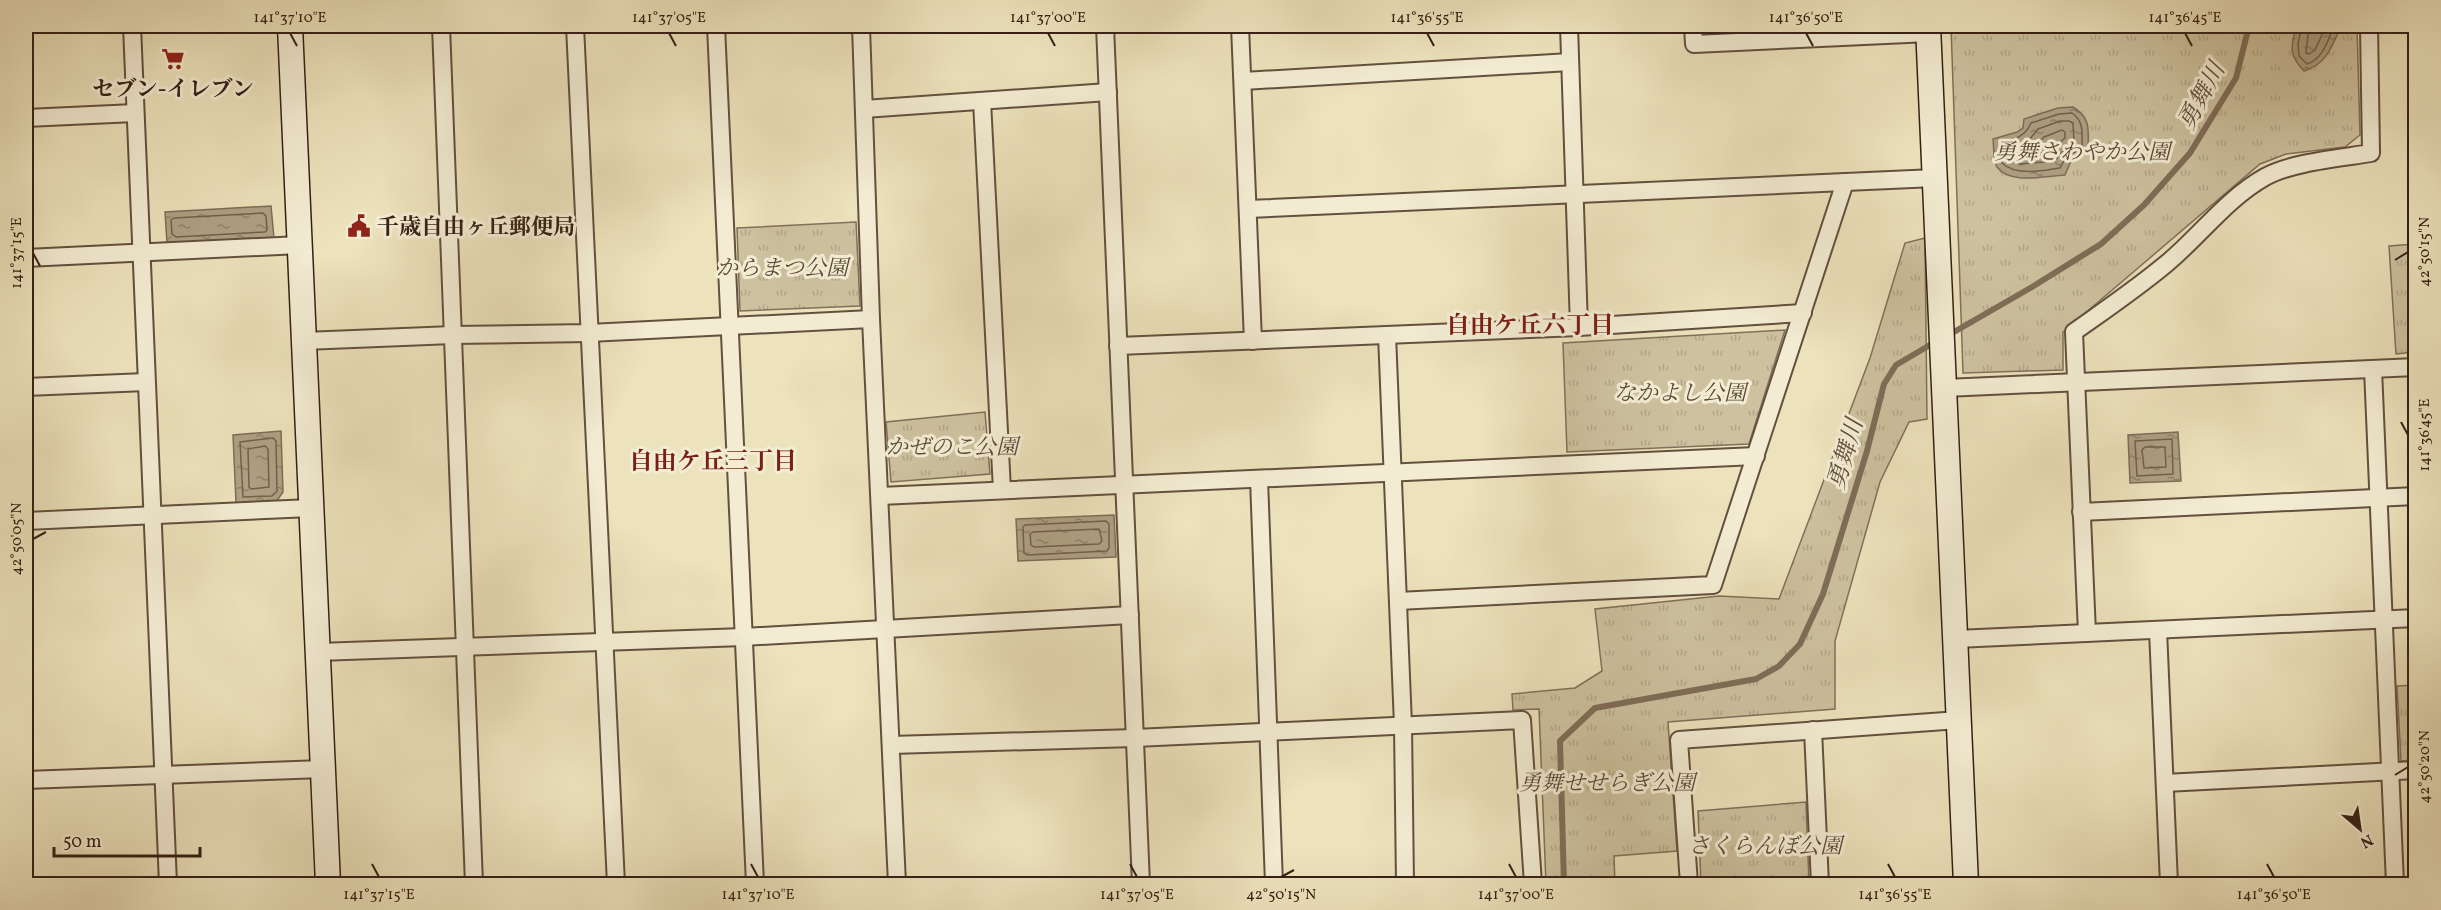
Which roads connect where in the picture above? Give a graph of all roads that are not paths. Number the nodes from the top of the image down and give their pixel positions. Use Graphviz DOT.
graph roads {
  1 [pos="132,26"];
  2 [pos="290,26"];
  3 [pos="441,26"];
  4 [pos="575,26"];
  5 [pos="716,26"];
  6 [pos="861,26"];
  7 [pos="1105,26"];
  8 [pos="1240,26"];
  9 [pos="1569,26"];
  10 [pos="1693,26"];
  11 [pos="2369,26"];
  12 [pos="1929,29"];
  13 [pos="1570,62"];
  14 [pos="1242,81"];
  15 [pos="1107,92"];
  16 [pos="982,101"];
  17 [pos="864,109"];
  18 [pos="135,113"];
  19 [pos="26,118"];
  20 [pos="1935,178"];
  21 [pos="1845,182"];
  22 [pos="1575,195"];
  23 [pos="1248,209"];
  24 [pos="300,245"];
  25 [pos="141,254"];
  26 [pos="26,258"];
  27 [pos="1803,313"];
  28 [pos="871,319"];
  29 [pos="730,326"];
  30 [pos="1579,327"];
  31 [pos="589,333"];
  32 [pos="453,335"];
  33 [pos="1387,335"];
  34 [pos="304,341"];
  35 [pos="1253,341"];
  36 [pos="1118,346"];
  37 [pos="2415,367"];
  38 [pos="2373,369"];
  39 [pos="1945,379"];
  40 [pos="147,382"];
  41 [pos="2075,382"];
  42 [pos="26,387"];
  43 [pos="1756,456"];
  44 [pos="1393,473"];
  45 [pos="1259,479"];
  46 [pos="1124,485"];
  47 [pos="1002,490"];
  48 [pos="880,496"];
  49 [pos="2415,496"];
  50 [pos="2380,498"];
  51 [pos="311,508"];
  52 [pos="2081,512"];
  53 [pos="152,515"];
  54 [pos="26,521"];
  55 [pos="1398,602"];
  56 [pos="1130,615"];
  57 [pos="2415,618"];
  58 [pos="2382,620"];
  59 [pos="886,629"];
  60 [pos="2158,630"];
  61 [pos="2087,633"];
  62 [pos="744,637"];
  63 [pos="1956,639"];
  64 [pos="604,641"];
  65 [pos="465,646"];
  66 [pos="318,652"];
  67 [pos="1959,720"];
  68 [pos="1402,725"];
  69 [pos="1813,730"];
  70 [pos="1268,731"];
  71 [pos="1135,738"];
  72 [pos="891,745"];
  73 [pos="323,769"];
  74 [pos="2415,770"];
  75 [pos="2390,771"];
  76 [pos="163,776"];
  77 [pos="26,780"];
  78 [pos="2165,783"];
  79 [pos="168,885"];
  80 [pos="328,885"];
  81 [pos="474,885"];
  82 [pos="616,885"];
  83 [pos="754,885"];
  84 [pos="897,885"];
  85 [pos="1141,885"];
  86 [pos="1274,885"];
  87 [pos="1405,885"];
  88 [pos="1533,885"];
  89 [pos="1689,885"];
  90 [pos="1820,885"];
  91 [pos="1966,885"];
  92 [pos="2169,885"];
  93 [pos="2395,885"];
  1 -- 18 [label="street"];
  2 -- 24 [label="street"];
  3 -- 32 [label="street"];
  4 -- 31 [label="street"];
  5 -- 29 [label="street"];
  6 -- 17 [label="street"];
  7 -- 15 [label="street"];
  8 -- 14 [label="street"];
  9 -- 13 [label="street"];
  10 -- 12 [label="street"];
  11 -- 41 [label="street"];
  12 -- 20 [label="street"];
  13 -- 14 [label="street"];
  13 -- 22 [label="street"];
  14 -- 23 [label="street"];
  15 -- 16 [label="street"];
  15 -- 36 [label="street"];
  16 -- 17 [label="street"];
  16 -- 47 [label="street"];
  17 -- 28 [label="street"];
  18 -- 19 [label="street"];
  18 -- 25 [label="street"];
  20 -- 21 [label="street"];
  20 -- 39 [label="street"];
  21 -- 22 [label="street"];
  21 -- 27 [label="street"];
  22 -- 23 [label="street"];
  22 -- 30 [label="street"];
  23 -- 35 [label="street"];
  24 -- 25 [label="street"];
  24 -- 34 [label="street"];
  25 -- 26 [label="street"];
  25 -- 40 [label="street"];
  27 -- 30 [label="street"];
  27 -- 43 [label="street"];
  28 -- 29 [label="street"];
  28 -- 48 [label="street"];
  29 -- 31 [label="street"];
  29 -- 62 [label="street"];
  30 -- 33 [label="street"];
  31 -- 32 [label="street"];
  31 -- 64 [label="street"];
  32 -- 34 [label="street"];
  32 -- 65 [label="street"];
  33 -- 35 [label="street"];
  33 -- 44 [label="street"];
  34 -- 51 [label="street"];
  35 -- 36 [label="street"];
  36 -- 46 [label="street"];
  37 -- 38 [label="street"];
  38 -- 41 [label="street"];
  38 -- 50 [label="street"];
  39 -- 41 [label="street"];
  39 -- 63 [label="street"];
  40 -- 42 [label="street"];
  40 -- 53 [label="street"];
  41 -- 52 [label="street"];
  43 -- 44 [label="street"];
  43 -- 55 [label="street"];
  44 -- 45 [label="street"];
  44 -- 55 [label="street"];
  45 -- 46 [label="street"];
  45 -- 70 [label="street"];
  46 -- 47 [label="street"];
  46 -- 56 [label="street"];
  47 -- 48 [label="street"];
  48 -- 59 [label="street"];
  49 -- 50 [label="street"];
  50 -- 52 [label="street"];
  50 -- 58 [label="street"];
  51 -- 53 [label="street"];
  51 -- 66 [label="street"];
  52 -- 61 [label="street"];
  53 -- 54 [label="street"];
  53 -- 76 [label="street"];
  55 -- 68 [label="street"];
  56 -- 59 [label="street"];
  56 -- 71 [label="street"];
  57 -- 58 [label="street"];
  58 -- 60 [label="street"];
  58 -- 75 [label="street"];
  59 -- 62 [label="street"];
  59 -- 72 [label="street"];
  60 -- 61 [label="street"];
  60 -- 78 [label="street"];
  61 -- 63 [label="street"];
  62 -- 64 [label="street"];
  62 -- 83 [label="street"];
  63 -- 67 [label="street"];
  64 -- 65 [label="street"];
  64 -- 82 [label="street"];
  65 -- 66 [label="street"];
  65 -- 81 [label="street"];
  66 -- 73 [label="street"];
  67 -- 69 [label="street"];
  67 -- 91 [label="street"];
  68 -- 70 [label="street"];
  68 -- 87 [label="street"];
  68 -- 88 [label="street"];
  69 -- 89 [label="street"];
  69 -- 90 [label="street"];
  70 -- 71 [label="street"];
  70 -- 86 [label="street"];
  71 -- 72 [label="street"];
  71 -- 85 [label="street"];
  72 -- 84 [label="street"];
  73 -- 76 [label="street"];
  73 -- 80 [label="street"];
  74 -- 75 [label="street"];
  75 -- 78 [label="street"];
  75 -- 93 [label="street"];
  76 -- 77 [label="street"];
  76 -- 79 [label="street"];
  78 -- 92 [label="street"];
}
